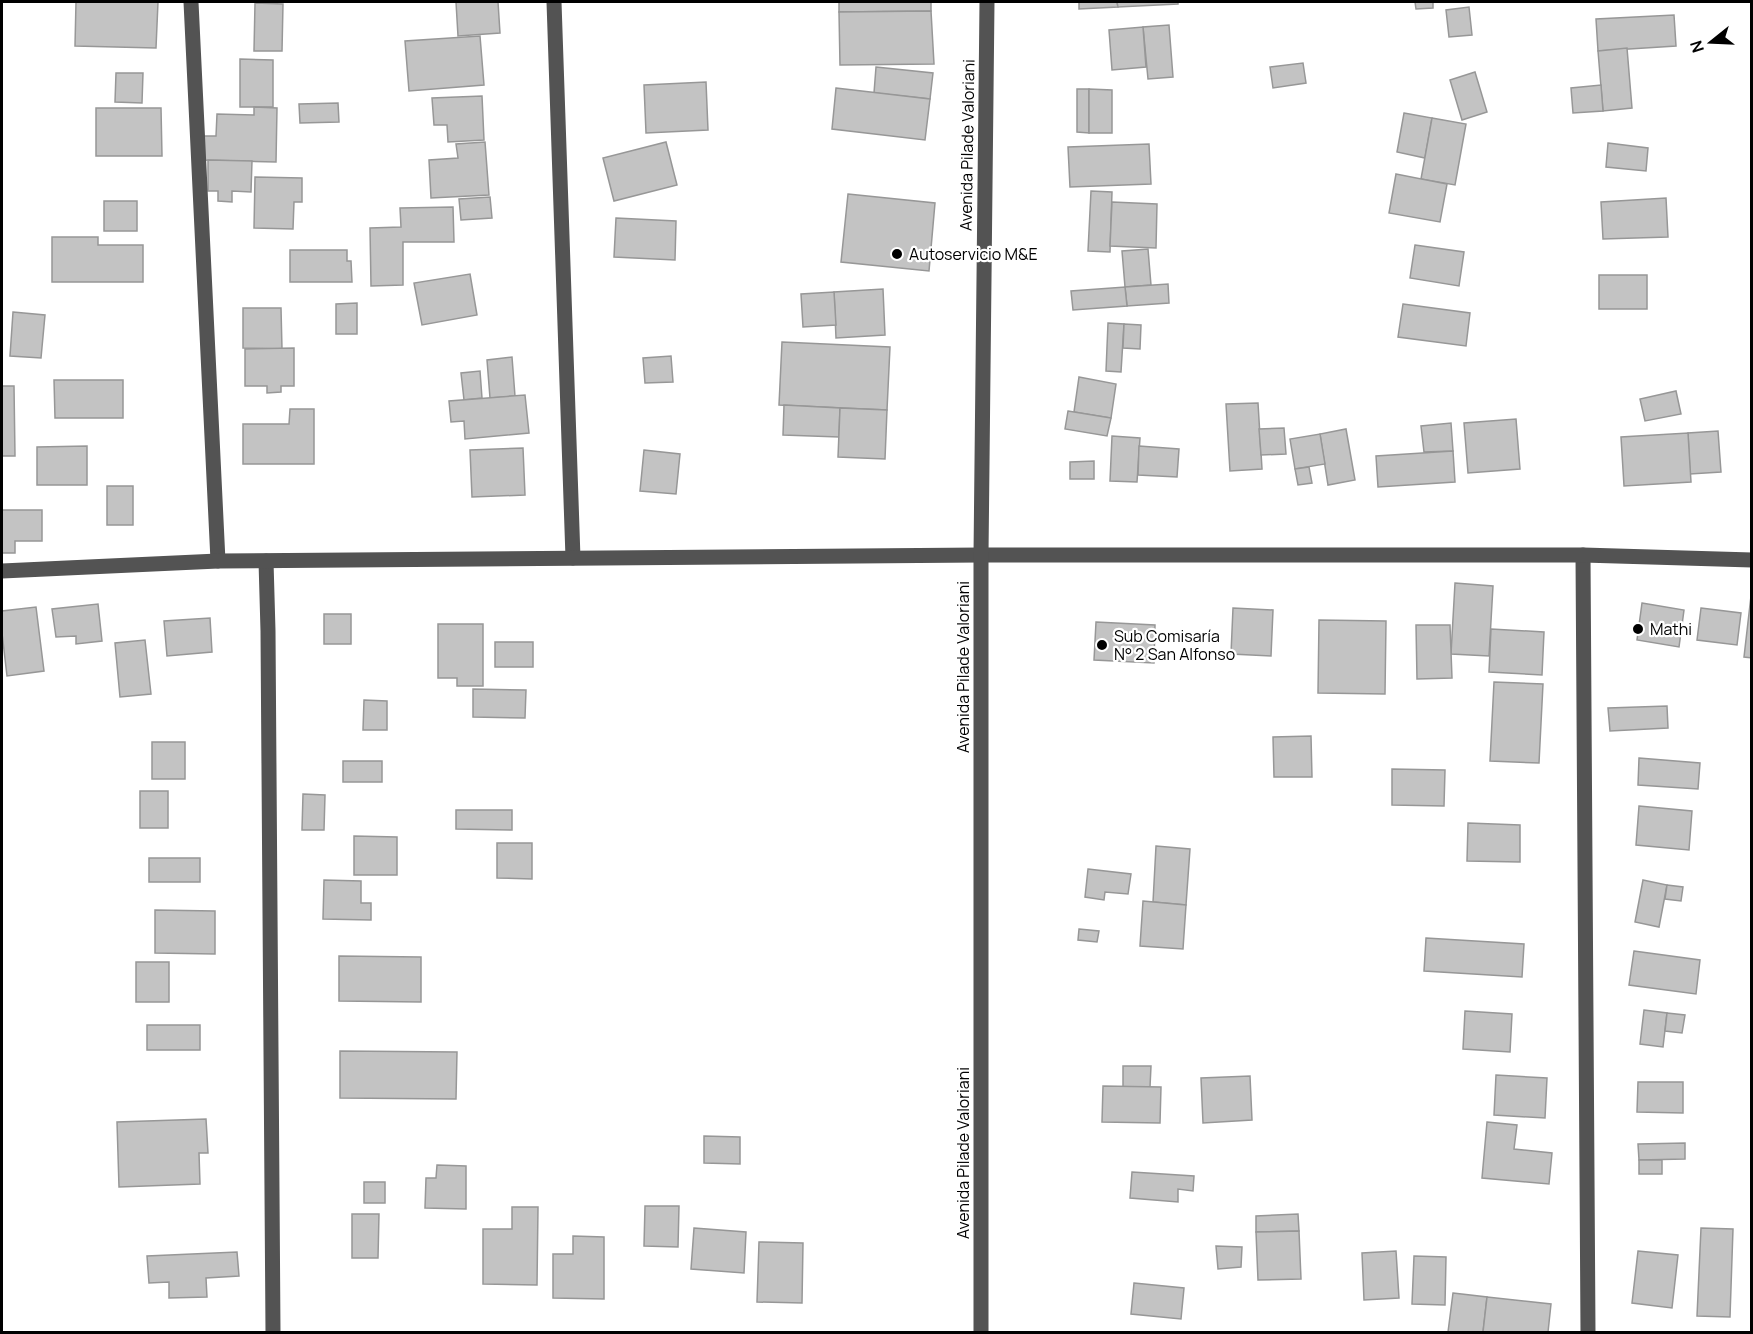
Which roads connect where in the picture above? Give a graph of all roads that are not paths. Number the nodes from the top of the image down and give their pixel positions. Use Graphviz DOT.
graph roads {
  1 [pos="191,2"];
  2 [pos="554,2"];
  3 [pos="987,2"];
  4 [pos="981,555"];
  5 [pos="1584,555"];
  6 [pos="573,558"];
  7 [pos="1752,560"];
  8 [pos="218,561"];
  9 [pos="266,561"];
  10 [pos="2,571"];
  11 [pos="981,1327"];
  12 [pos="273,1332"];
  13 [pos="993,1332"];
  14 [pos="1588,1332"];
  1 -- 8 [label="street"];
  2 -- 6 [label="street"];
  3 -- 4 [label="street, Avenida Pilade Valoriani"];
  4 -- 5 [label="street"];
  4 -- 6 [label="street"];
  4 -- 11 [label="street, Avenida Pilade Valoriani"];
  5 -- 7 [label="street"];
  5 -- 14 [label="street"];
  6 -- 9 [label="street"];
  8 -- 9 [label="street"];
  8 -- 10 [label="street"];
  9 -- 12 [label="street"];
  11 -- 13 [label="street"];
}
